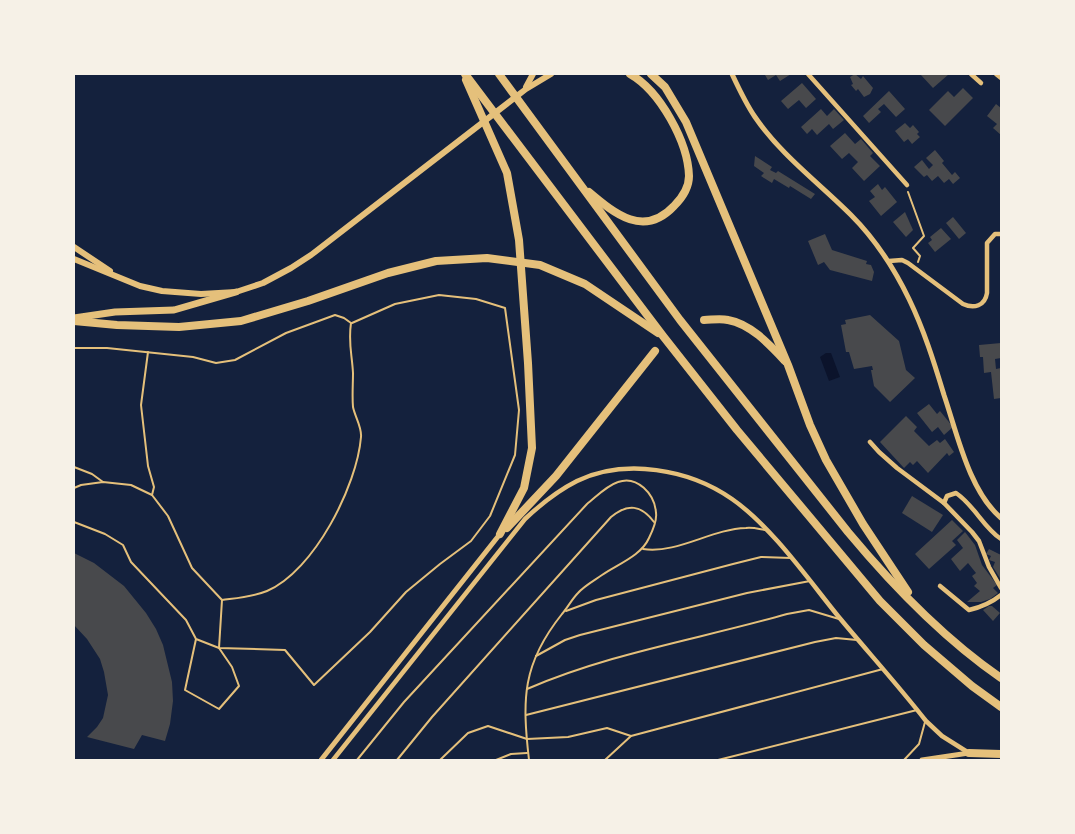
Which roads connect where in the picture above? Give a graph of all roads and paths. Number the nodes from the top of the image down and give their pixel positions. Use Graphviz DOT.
graph roads {
  1 [pos="464,74"];
  2 [pos="499,74"];
  3 [pos="533,74"];
  4 [pos="550,74"];
  5 [pos="630,74"];
  6 [pos="651,74"];
  7 [pos="732,74"];
  8 [pos="808,74"];
  9 [pos="970,74"];
  10 [pos="996,74"];
  11 [pos="1001,78"];
  12 [pos="981,83"];
  13 [pos="526,88"];
  14 [pos="578,183"];
  15 [pos="907,185"];
  16 [pos="1001,234"];
  17 [pos="74,247"];
  18 [pos="74,258"];
  19 [pos="889,261"];
  20 [pos="916,270"];
  21 [pos="121,278"];
  22 [pos="236,292"];
  23 [pos="74,319"];
  24 [pos="704,320"];
  25 [pos="351,324"];
  26 [pos="663,336"];
  27 [pos="74,348"];
  28 [pos="655,351"];
  29 [pos="148,352"];
  30 [pos="788,365"];
  31 [pos="870,442"];
  32 [pos="74,467"];
  33 [pos="103,482"];
  34 [pos="74,488"];
  35 [pos="152,495"];
  36 [pos="944,503"];
  37 [pos="1001,518"];
  38 [pos="74,522"];
  39 [pos="654,523"];
  40 [pos="767,530"];
  41 [pos="500,534"];
  42 [pos="1001,540"];
  43 [pos="643,549"];
  44 [pos="791,558"];
  45 [pos="810,581"];
  46 [pos="940,586"];
  47 [pos="1001,588"];
  48 [pos="1001,595"];
  49 [pos="222,600"];
  50 [pos="918,608"];
  51 [pos="564,612"];
  52 [pos="841,619"];
  53 [pos="196,639"];
  54 [pos="859,640"];
  55 [pos="219,648"];
  56 [pos="535,657"];
  57 [pos="883,669"];
  58 [pos="1001,678"];
  59 [pos="527,689"];
  60 [pos="1001,707"];
  61 [pos="917,710"];
  62 [pos="526,715"];
  63 [pos="926,721"];
  64 [pos="631,736"];
  65 [pos="527,739"];
  66 [pos="528,753"];
  67 [pos="969,753"];
  68 [pos="1001,754"];
  69 [pos="321,760"];
  70 [pos="333,760"];
  71 [pos="358,760"];
  72 [pos="397,760"];
  73 [pos="440,760"];
  74 [pos="496,760"];
  75 [pos="529,760"];
  76 [pos="605,760"];
  77 [pos="718,760"];
  78 [pos="904,760"];
  79 [pos="922,760"];
  1 -- 26 [label="highway"];
  1 -- 41 [label="highway"];
  2 -- 14 [label="highway"];
  3 -- 13 [label="main road"];
  4 -- 13 [label="main road"];
  5 -- 14 [label="highway"];
  6 -- 30 [label="highway"];
  7 -- 19 [label="street"];
  8 -- 15 [label="street"];
  9 -- 12 [label="street"];
  10 -- 11 [label="street"];
  13 -- 22 [label="main road"];
  14 -- 50 [label="highway"];
  15 -- 20 [label="path"];
  16 -- 20 [label="street"];
  17 -- 21 [label="main road"];
  18 -- 21 [label="main road"];
  19 -- 20 [label="street"];
  19 -- 37 [label="street"];
  21 -- 22 [label="main road"];
  22 -- 23 [label="main road"];
  23 -- 26 [label="highway"];
  24 -- 30 [label="highway"];
  25 -- 29 [label="path"];
  25 -- 49 [label="path"];
  25 -- 55 [label="path"];
  26 -- 60 [label="highway"];
  27 -- 29 [label="path"];
  28 -- 41 [label="highway"];
  29 -- 35 [label="path"];
  30 -- 50 [label="highway"];
  31 -- 36 [label="street"];
  32 -- 33 [label="path"];
  33 -- 34 [label="path"];
  33 -- 35 [label="path"];
  35 -- 49 [label="path"];
  36 -- 42 [label="street"];
  36 -- 47 [label="street"];
  38 -- 53 [label="path"];
  39 -- 43 [label="lane"];
  39 -- 71 [label="lane"];
  39 -- 72 [label="lane"];
  40 -- 43 [label="lane"];
  40 -- 44 [label="street"];
  40 -- 70 [label="street"];
  41 -- 69 [label="street"];
  43 -- 51 [label="lane"];
  44 -- 45 [label="street"];
  44 -- 51 [label="lane"];
  45 -- 52 [label="street"];
  45 -- 56 [label="lane"];
  46 -- 48 [label="street"];
  49 -- 55 [label="path"];
  50 -- 58 [label="highway"];
  51 -- 56 [label="lane"];
  52 -- 54 [label="street"];
  52 -- 59 [label="lane"];
  53 -- 55 [label="path"];
  53 -- 55 [label="path"];
  54 -- 57 [label="street"];
  54 -- 62 [label="lane"];
  56 -- 59 [label="lane"];
  57 -- 61 [label="street"];
  57 -- 64 [label="lane"];
  59 -- 62 [label="lane"];
  61 -- 63 [label="street"];
  61 -- 77 [label="lane"];
  62 -- 65 [label="lane"];
  63 -- 67 [label="street"];
  63 -- 78 [label="lane"];
  64 -- 65 [label="lane"];
  64 -- 76 [label="lane"];
  65 -- 66 [label="lane"];
  65 -- 73 [label="lane"];
  66 -- 74 [label="lane"];
  66 -- 75 [label="lane"];
  67 -- 68 [label="highway"];
  67 -- 79 [label="street"];
}
